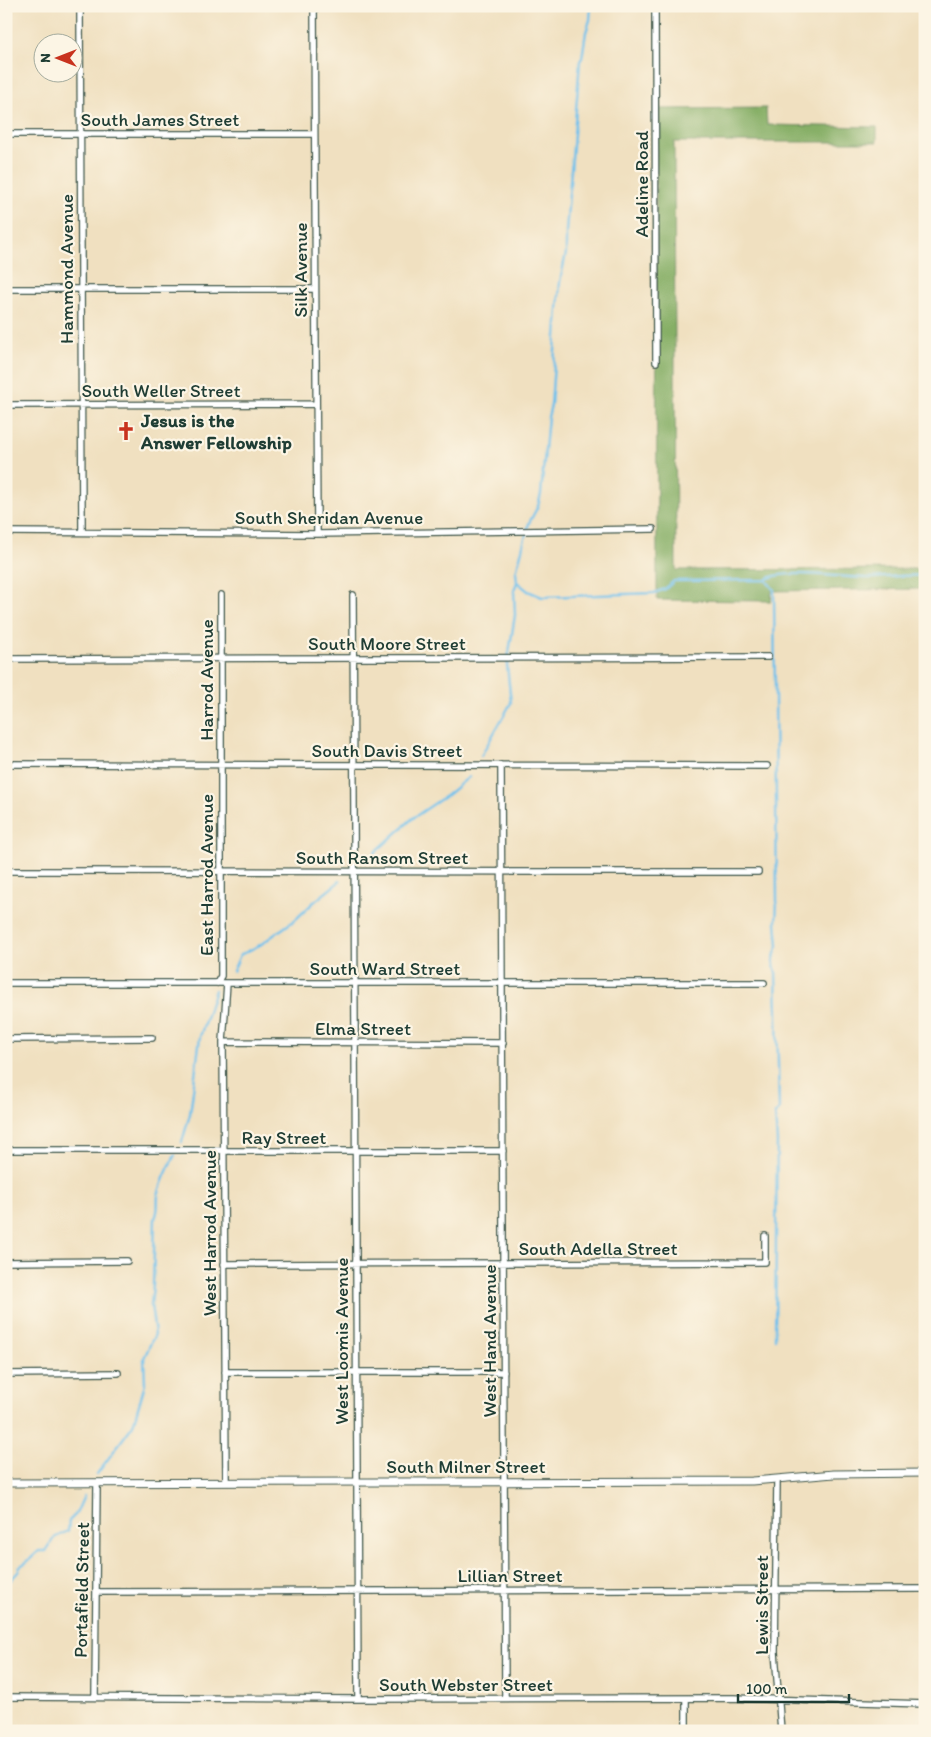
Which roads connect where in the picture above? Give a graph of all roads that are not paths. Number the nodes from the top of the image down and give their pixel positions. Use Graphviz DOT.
graph roads {
  1 [pos="80,6"];
  2 [pos="314,6"];
  3 [pos="655,6"];
  4 [pos="6,134"];
  5 [pos="80,134"];
  6 [pos="314,134"];
  7 [pos="6,288"];
  8 [pos="81,289"];
  9 [pos="315,289"];
  10 [pos="656,362"];
  11 [pos="316,404"];
  12 [pos="6,405"];
  13 [pos="81,405"];
  14 [pos="653,529"];
  15 [pos="6,532"];
  16 [pos="82,532"];
  17 [pos="317,534"];
  18 [pos="221,595"];
  19 [pos="353,596"];
  20 [pos="768,657"];
  21 [pos="221,658"];
  22 [pos="353,658"];
  23 [pos="6,659"];
  24 [pos="6,764"];
  25 [pos="221,765"];
  26 [pos="354,765"];
  27 [pos="501,766"];
  28 [pos="767,766"];
  29 [pos="6,871"];
  30 [pos="221,871"];
  31 [pos="353,872"];
  32 [pos="501,872"];
  33 [pos="758,872"];
  34 [pos="6,983"];
  35 [pos="217,983"];
  36 [pos="227,983"];
  37 [pos="354,983"];
  38 [pos="502,983"];
  39 [pos="764,983"];
  40 [pos="152,1038"];
  41 [pos="6,1039"];
  42 [pos="223,1042"];
  43 [pos="355,1043"];
  44 [pos="503,1043"];
  45 [pos="6,1150"];
  46 [pos="224,1151"];
  47 [pos="503,1151"];
  48 [pos="355,1152"];
  49 [pos="765,1236"];
  50 [pos="127,1261"];
  51 [pos="6,1262"];
  52 [pos="355,1263"];
  53 [pos="503,1263"];
  54 [pos="224,1264"];
  55 [pos="225,1372"];
  56 [pos="356,1372"];
  57 [pos="504,1372"];
  58 [pos="118,1373"];
  59 [pos="6,1374"];
  60 [pos="925,1473"];
  61 [pos="776,1480"];
  62 [pos="226,1482"];
  63 [pos="356,1482"];
  64 [pos="504,1482"];
  65 [pos="6,1483"];
  66 [pos="97,1484"];
  67 [pos="925,1589"];
  68 [pos="505,1590"];
  69 [pos="776,1590"];
  70 [pos="357,1591"];
  71 [pos="96,1592"];
  72 [pos="6,1697"];
  73 [pos="94,1697"];
  74 [pos="505,1698"];
  75 [pos="358,1699"];
  76 [pos="686,1699"];
  77 [pos="780,1699"];
  78 [pos="925,1704"];
  79 [pos="686,1731"];
  80 [pos="781,1731"];
  1 -- 5 [label="street, Hammond Avenue"];
  2 -- 6 [label="street, Silk Avenue"];
  3 -- 10 [label="street, Adeline Road"];
  4 -- 5 [label="street, South James Street"];
  5 -- 6 [label="street, South James Street"];
  5 -- 8 [label="street, Hammond Avenue"];
  6 -- 9 [label="street, Silk Avenue"];
  7 -- 8 [label="street"];
  8 -- 9 [label="street"];
  8 -- 13 [label="street, Hammond Avenue"];
  9 -- 11 [label="street, Silk Avenue"];
  11 -- 13 [label="street, South Weller Street"];
  11 -- 17 [label="street, Silk Avenue"];
  12 -- 13 [label="street, South Weller Street"];
  13 -- 16 [label="street, Hammond Avenue"];
  14 -- 17 [label="street, South Sheridan Avenue"];
  15 -- 16 [label="street, South Sheridan Avenue"];
  16 -- 17 [label="street, South Sheridan Avenue"];
  18 -- 21 [label="street, Harrod Avenue"];
  19 -- 22 [label="street, West Loomis Avenue"];
  20 -- 22 [label="street, South Moore Street"];
  21 -- 22 [label="street, South Moore Street"];
  21 -- 23 [label="street, South Moore Street"];
  21 -- 25 [label="street, Harrod Avenue"];
  22 -- 26 [label="street, West Loomis Avenue"];
  24 -- 25 [label="street, South Davis Street"];
  25 -- 26 [label="street, South Davis Street"];
  25 -- 30 [label="street, East Harrod Avenue"];
  26 -- 27 [label="street, South Davis Street"];
  26 -- 31 [label="street, West Loomis Avenue"];
  27 -- 28 [label="street, South Davis Street"];
  27 -- 32 [label="street, West Hand Avenue"];
  29 -- 30 [label="street, South Ransom Street"];
  30 -- 31 [label="street, South Ransom Street"];
  30 -- 35 [label="street, East Harrod Avenue"];
  31 -- 32 [label="street, South Ransom Street"];
  31 -- 37 [label="street, West Loomis Avenue"];
  32 -- 33 [label="street, South Ransom Street"];
  32 -- 38 [label="street, West Hand Avenue"];
  34 -- 35 [label="street, South Ward Street"];
  35 -- 36 [label="street, South Ward Street"];
  36 -- 37 [label="street, South Ward Street"];
  36 -- 42 [label="street, West Harrod Avenue"];
  37 -- 38 [label="street, South Ward Street"];
  37 -- 43 [label="street, West Loomis Avenue"];
  38 -- 39 [label="street, South Ward Street"];
  38 -- 44 [label="street, West Hand Avenue"];
  40 -- 41 [label="street"];
  42 -- 43 [label="street, Elma Street"];
  42 -- 46 [label="street, West Harrod Avenue"];
  43 -- 44 [label="street, Elma Street"];
  43 -- 48 [label="street, West Loomis Avenue"];
  44 -- 47 [label="street, West Hand Avenue"];
  45 -- 46 [label="street, Ray Street"];
  46 -- 48 [label="street, Ray Street"];
  46 -- 54 [label="street, West Harrod Avenue"];
  47 -- 48 [label="street, Ray Street"];
  47 -- 53 [label="street, West Hand Avenue"];
  48 -- 52 [label="street, West Loomis Avenue"];
  49 -- 53 [label="street, South Adella Street"];
  50 -- 51 [label="street"];
  52 -- 53 [label="street, South Adella Street"];
  52 -- 54 [label="street, South Adella Street"];
  52 -- 56 [label="street, West Loomis Avenue"];
  53 -- 57 [label="street, West Hand Avenue"];
  54 -- 55 [label="street, West Harrod Avenue"];
  55 -- 56 [label="street"];
  55 -- 62 [label="street, West Harrod Avenue"];
  56 -- 57 [label="street"];
  56 -- 63 [label="street, West Loomis Avenue"];
  57 -- 64 [label="street, West Hand Avenue"];
  58 -- 59 [label="street"];
  60 -- 61 [label="street, South Milner Street"];
  61 -- 64 [label="street, South Milner Street"];
  61 -- 69 [label="street, Lewis Street"];
  62 -- 63 [label="street, South Milner Street"];
  62 -- 66 [label="street, South Milner Street"];
  63 -- 64 [label="street, South Milner Street"];
  63 -- 70 [label="street, West Loomis Avenue"];
  64 -- 68 [label="street, West Hand Avenue"];
  65 -- 66 [label="street, South Milner Street"];
  66 -- 71 [label="street, Portafield Street"];
  67 -- 69 [label="street, Lillian Street"];
  68 -- 69 [label="street, Lillian Street"];
  68 -- 70 [label="street, Lillian Street"];
  68 -- 74 [label="street, West Hand Avenue"];
  69 -- 77 [label="street, Lewis Street"];
  70 -- 71 [label="street, Lillian Street"];
  70 -- 75 [label="street, West Loomis Avenue"];
  71 -- 73 [label="street, Portafield Street"];
  72 -- 73 [label="street, South Webster Street"];
  73 -- 75 [label="street, South Webster Street"];
  74 -- 75 [label="street, South Webster Street"];
  74 -- 76 [label="street, South Webster Street"];
  76 -- 77 [label="street, South Webster Street"];
  76 -- 79 [label="street"];
  77 -- 78 [label="street, South Webster Street"];
  77 -- 80 [label="street, Lewis Street"];
}
